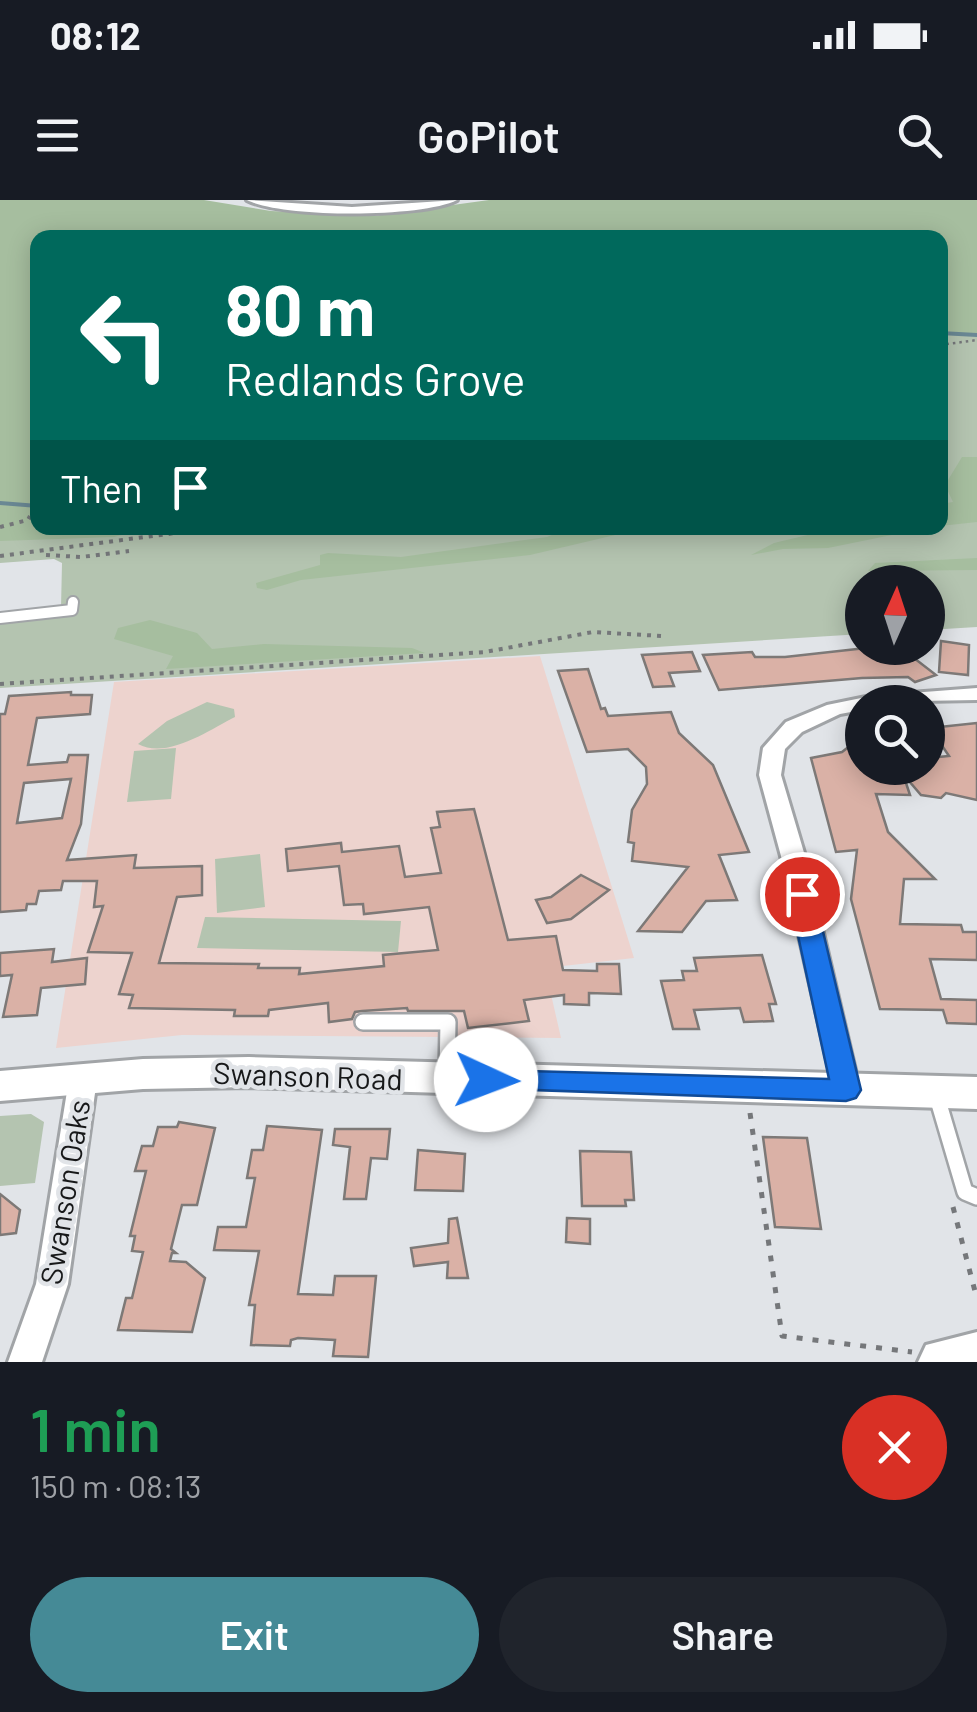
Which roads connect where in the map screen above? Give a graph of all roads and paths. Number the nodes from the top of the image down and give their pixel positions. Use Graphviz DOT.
graph roads {
  1 [pos="254,200"];
  2 [pos="451,200"];
  3 [pos="977,340"];
  4 [pos="948,344"];
  5 [pos="30,515"];
  6 [pos="0,526"];
  7 [pos="159,535"];
  8 [pos="128,551"];
  9 [pos="31,554"];
  10 [pos="0,556"];
  11 [pos="73,602"];
  12 [pos="0,618"];
  13 [pos="662,636"];
  14 [pos="0,684"];
  15 [pos="977,694"];
  16 [pos="945,696"];
  17 [pos="845,706"];
  18 [pos="363,1022"];
  19 [pos="82,1079"];
  20 [pos="446,1079"];
  21 [pos="0,1086"];
  22 [pos="747,1088"];
  23 [pos="846,1090"];
  24 [pos="957,1093"];
  25 [pos="977,1197"];
  26 [pos="977,1347"];
  27 [pos="936,1359"];
  28 [pos="25,1362"];
  1 -- 2 [label="street"];
  3 -- 4 [label="path"];
  5 -- 6 [label="path"];
  7 -- 9 [label="path"];
  8 -- 9 [label="path"];
  9 -- 10 [label="path"];
  11 -- 12 [label="lane"];
  13 -- 14 [label="path"];
  15 -- 16 [label="street"];
  17 -- 23 [label="street"];
  18 -- 20 [label="lane"];
  19 -- 20 [label="main road, Swanson Road"];
  19 -- 21 [label="main road, Swanson Road"];
  19 -- 28 [label="street, Swanson Oaks"];
  20 -- 22 [label="main road, Swanson Road"];
  22 -- 23 [label="main road, Swanson Road"];
  22 -- 27 [label="path"];
  23 -- 24 [label="main road, Swanson Road"];
  24 -- 25 [label="lane"];
  26 -- 27 [label="street"];
}
